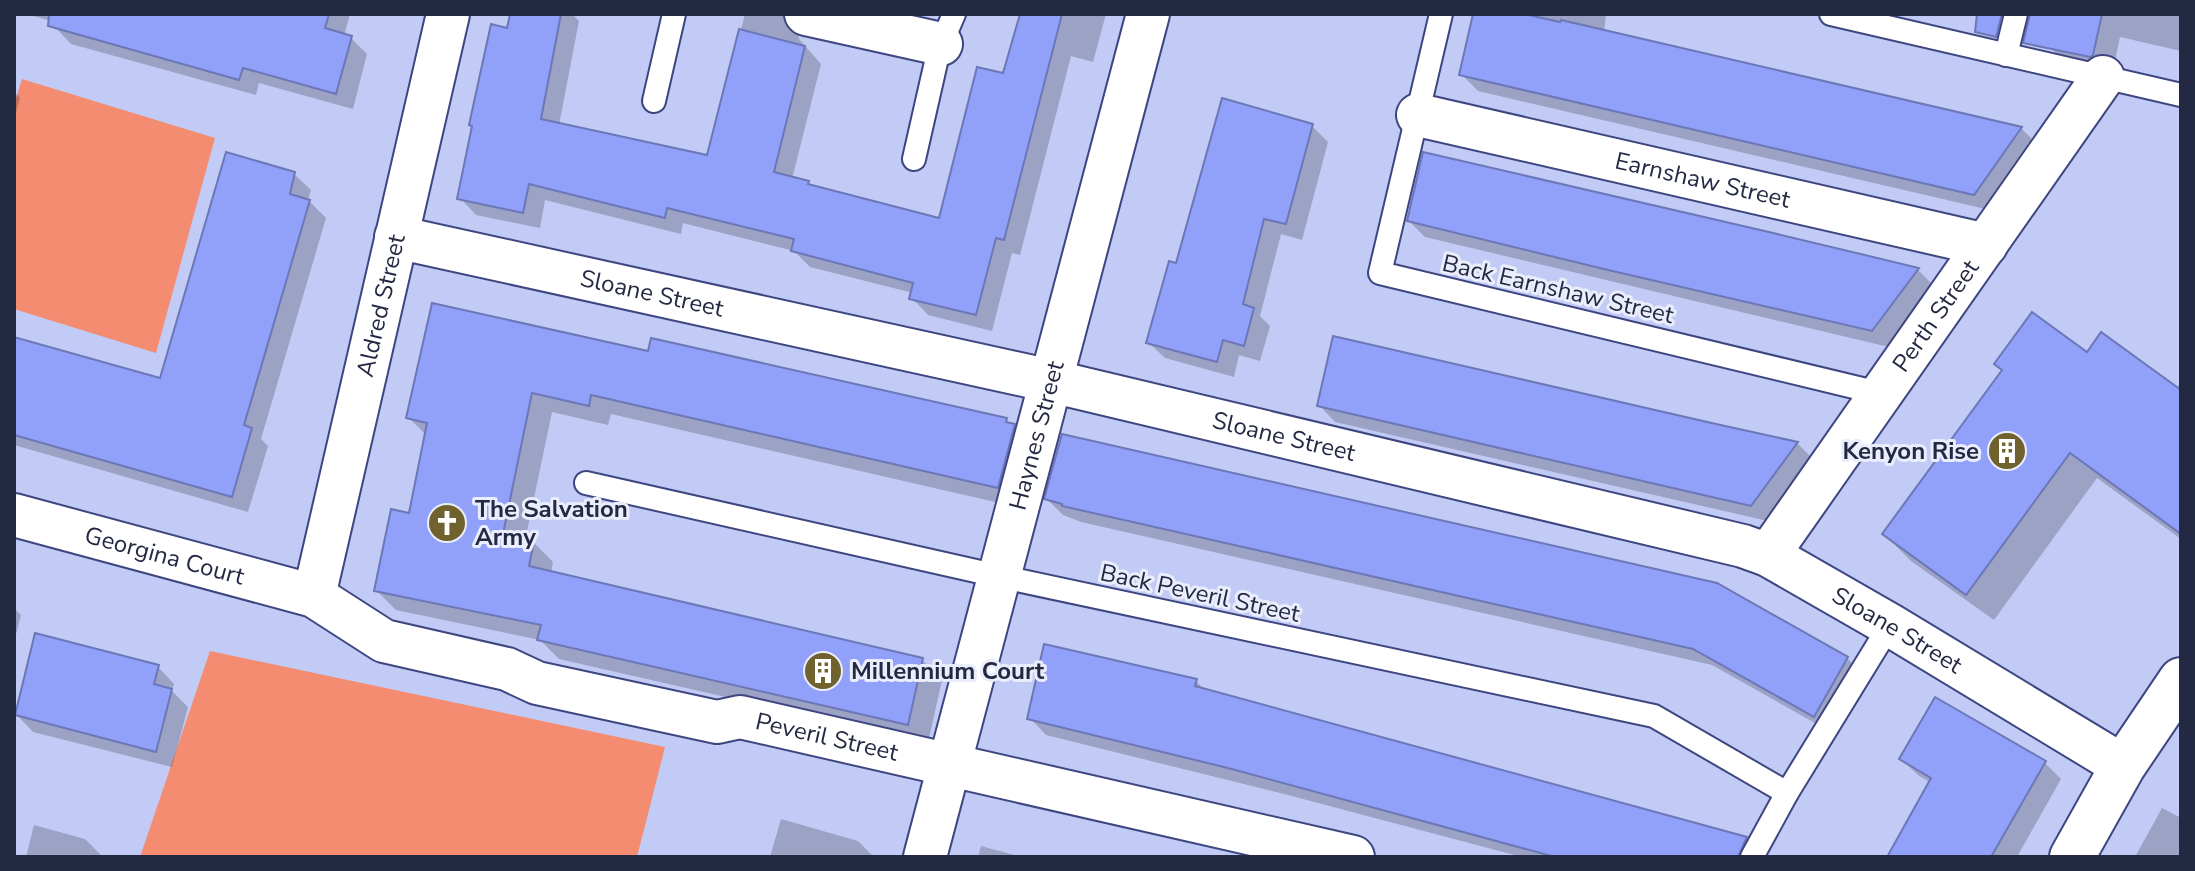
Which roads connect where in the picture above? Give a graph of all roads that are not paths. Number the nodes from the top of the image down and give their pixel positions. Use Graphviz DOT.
graph roads {
  1 [pos="448,14"];
  2 [pos="674,14"];
  3 [pos="806,14"];
  4 [pos="1148,14"];
  5 [pos="1441,14"];
  6 [pos="1831,14"];
  7 [pos="2016,14"];
  8 [pos="947,29"];
  9 [pos="2006,55"];
  10 [pos="2103,77"];
  11 [pos="2181,95"];
  12 [pos="654,101"];
  13 [pos="1418,115"];
  14 [pos="914,159"];
  15 [pos="396,237"];
  16 [pos="1986,245"];
  17 [pos="1051,381"];
  18 [pos="1883,394"];
  19 [pos="586,483"];
  20 [pos="14,515"];
  21 [pos="1768,555"];
  22 [pos="998,576"];
  23 [pos="314,596"];
  24 [pos="1890,625"];
  25 [pos="2181,680"];
  26 [pos="948,766"];
  27 [pos="2123,766"];
  28 [pos="1787,793"];
  29 [pos="925,857"];
  30 [pos="1353,857"];
  31 [pos="1752,857"];
  32 [pos="2072,857"];
  1 -- 15 [label="street, Aldred Street"];
  2 -- 12 [label="lane"];
  3 -- 8 [label="street"];
  4 -- 17 [label="street, Haynes Street"];
  5 -- 13 [label="lane"];
  6 -- 9 [label="lane"];
  7 -- 9 [label="lane"];
  8 -- 14 [label="lane"];
  9 -- 10 [label="lane"];
  10 -- 11 [label="lane"];
  10 -- 16 [label="street, Perth Street"];
  13 -- 16 [label="street, Earnshaw Street"];
  13 -- 18 [label="lane, Back Earnshaw Street"];
  15 -- 17 [label="street, Sloane Street"];
  15 -- 23 [label="street, Aldred Street"];
  16 -- 18 [label="street, Perth Street"];
  17 -- 21 [label="street, Sloane Street"];
  17 -- 22 [label="street, Haynes Street"];
  18 -- 21 [label="street, Perth Street"];
  19 -- 22 [label="lane, Back Peveril Street"];
  20 -- 23 [label="street, Georgina Court"];
  21 -- 24 [label="street, Sloane Street"];
  22 -- 26 [label="street, Haynes Street"];
  22 -- 28 [label="lane, Back Peveril Street"];
  23 -- 26 [label="street, Peveril Street"];
  24 -- 27 [label="street, Sloane Street"];
  24 -- 28 [label="lane"];
  25 -- 27 [label="street"];
  26 -- 29 [label="street, Haynes Street"];
  26 -- 30 [label="street, Peveril Street"];
  27 -- 32 [label="street"];
  28 -- 31 [label="lane"];
}
